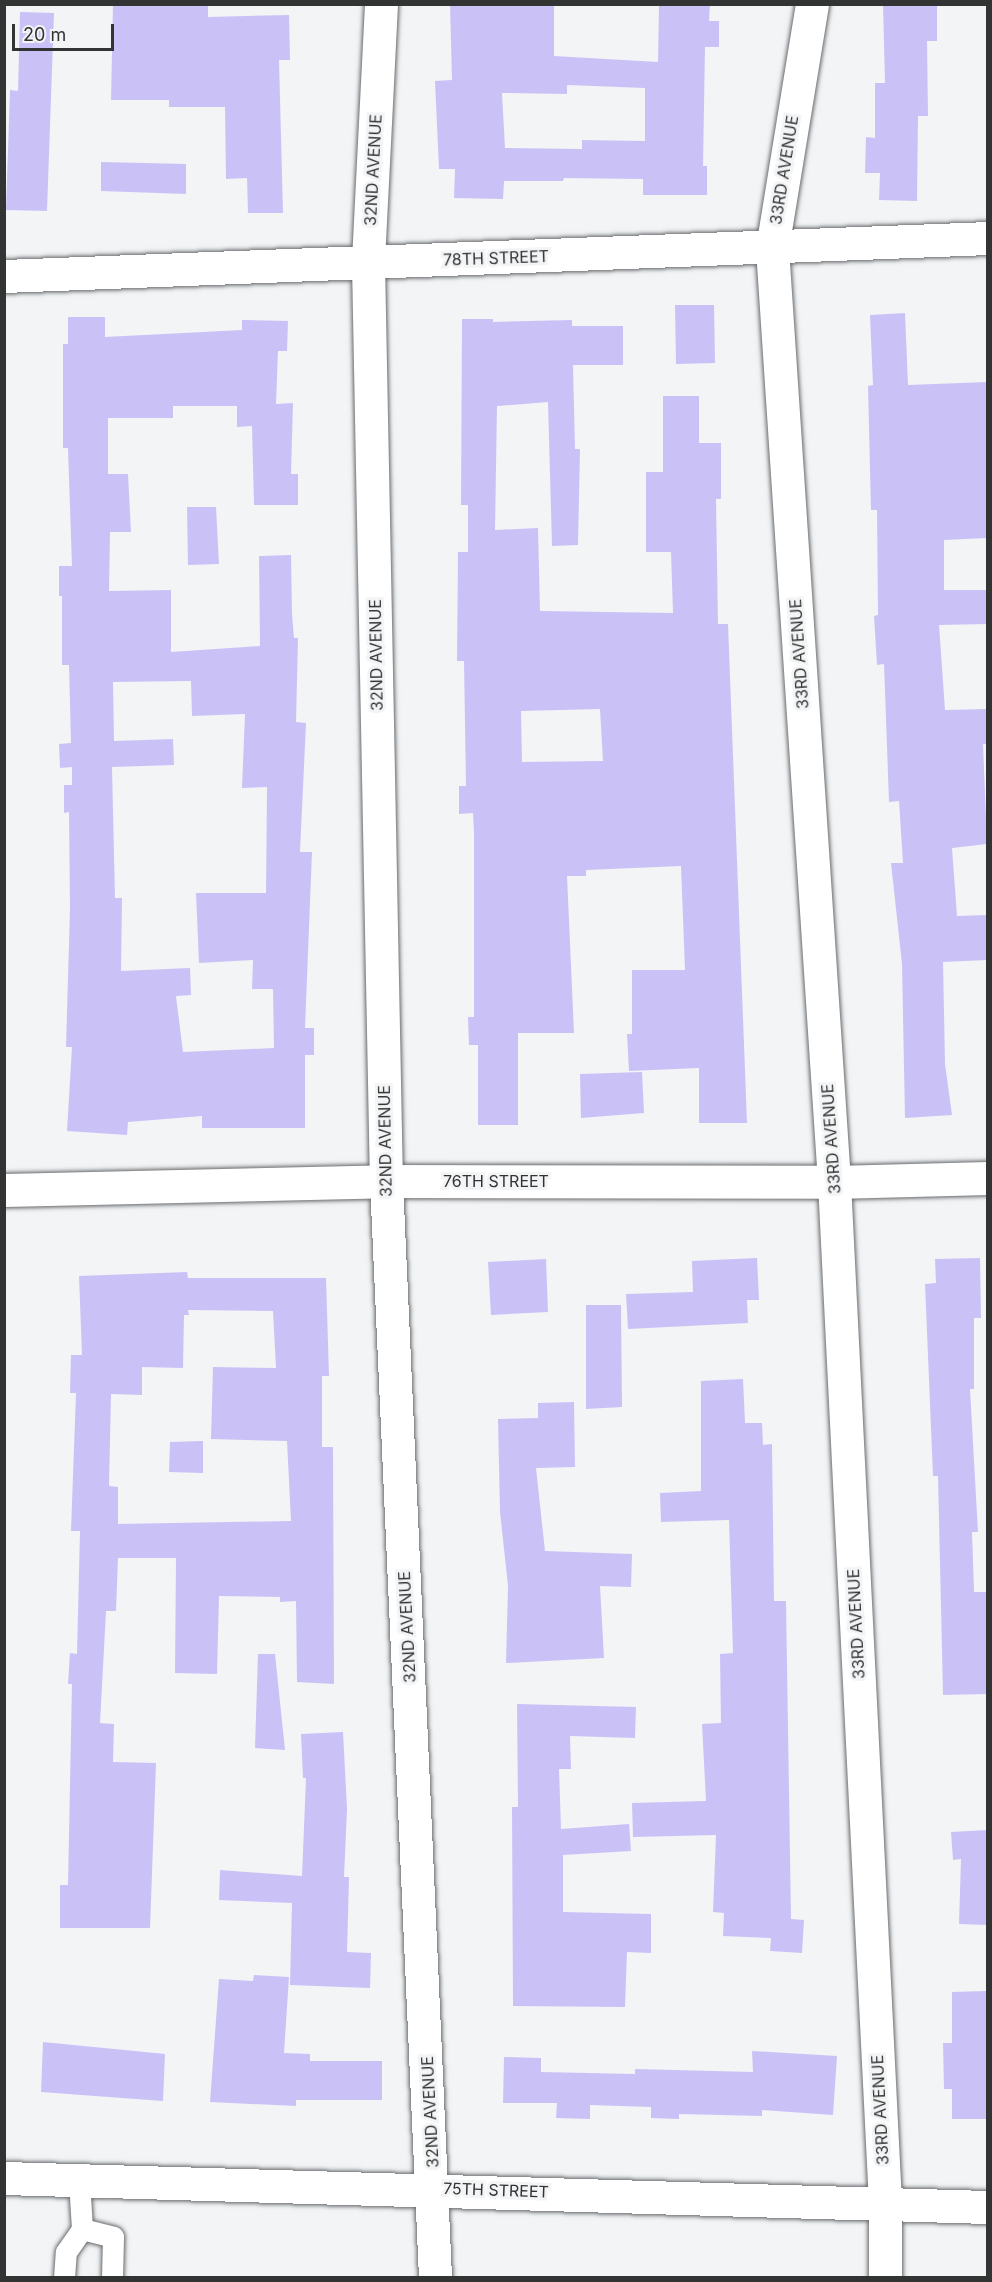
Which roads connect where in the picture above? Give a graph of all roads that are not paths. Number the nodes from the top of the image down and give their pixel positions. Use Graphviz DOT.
graph roads {
  1 [pos="381,4"];
  2 [pos="812,4"];
  3 [pos="987,238"];
  4 [pos="772,248"];
  5 [pos="368,262"];
  6 [pos="4,276"];
  7 [pos="987,1178"];
  8 [pos="386,1181"];
  9 [pos="834,1182"];
  10 [pos="4,1190"];
  11 [pos="4,2178"];
  12 [pos="79,2180"];
  13 [pos="433,2188"];
  14 [pos="885,2202"];
  15 [pos="987,2206"];
  16 [pos="82,2229"];
  17 [pos="64,2277"];
  18 [pos="112,2277"];
  19 [pos="435,2277"];
  20 [pos="885,2277"];
  1 -- 5 [label="street, 32ND AVENUE"];
  2 -- 4 [label="street, 33RD AVENUE"];
  3 -- 4 [label="street, 78TH STREET"];
  4 -- 5 [label="street, 78TH STREET"];
  4 -- 9 [label="street, 33RD AVENUE"];
  5 -- 6 [label="street, 78TH STREET"];
  5 -- 8 [label="street, 32ND AVENUE"];
  7 -- 9 [label="street, 76TH STREET"];
  8 -- 9 [label="street, 76TH STREET"];
  8 -- 10 [label="street, 76TH STREET"];
  8 -- 13 [label="street, 32ND AVENUE"];
  9 -- 14 [label="street, 33RD AVENUE"];
  11 -- 12 [label="street, 75TH STREET"];
  12 -- 13 [label="street, 75TH STREET"];
  12 -- 16 [label="lane"];
  13 -- 14 [label="street, 75TH STREET"];
  13 -- 19 [label="street, 32ND AVENUE"];
  14 -- 15 [label="street, 75TH STREET"];
  14 -- 20 [label="street, 33RD AVENUE"];
  16 -- 17 [label="lane"];
  16 -- 18 [label="lane"];
}
